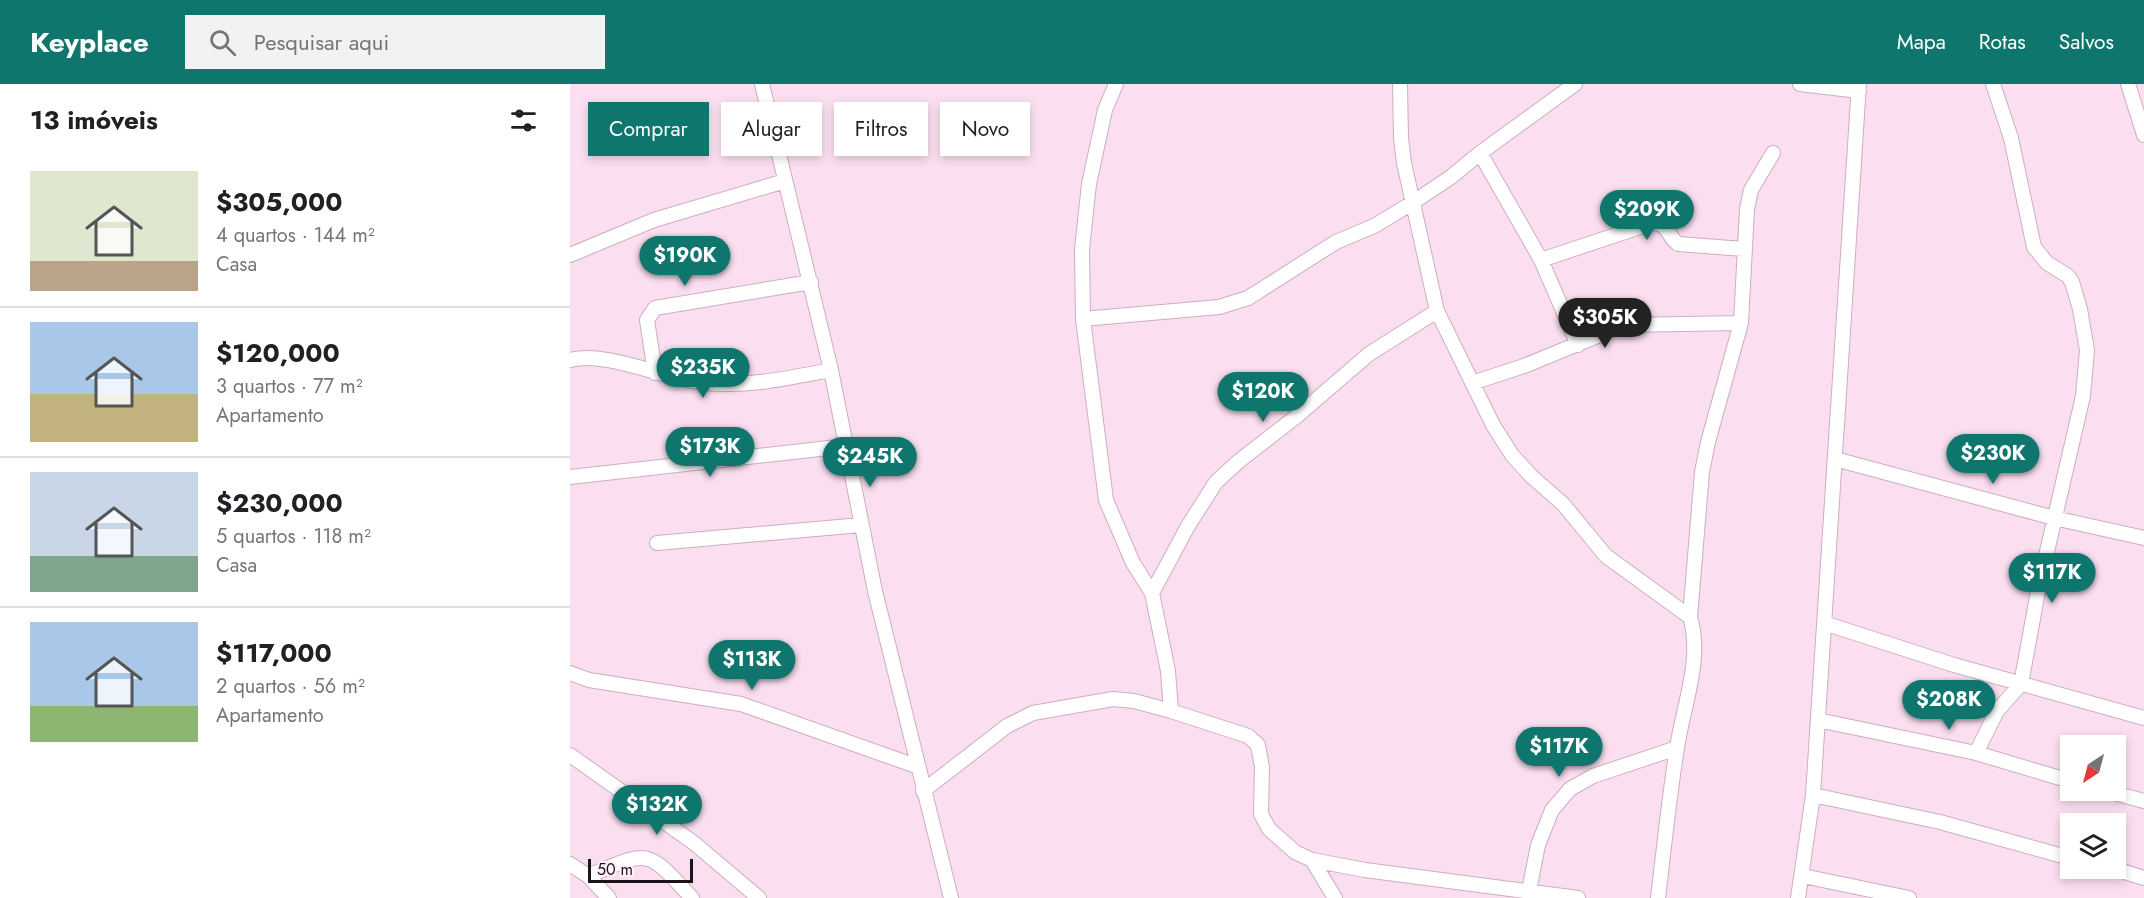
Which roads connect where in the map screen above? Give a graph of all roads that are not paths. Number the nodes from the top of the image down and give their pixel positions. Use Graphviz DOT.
graph roads {
  1 [pos="762,84"];
  2 [pos="1116,84"];
  3 [pos="1400,84"];
  4 [pos="1575,84"];
  5 [pos="1800,84"];
  6 [pos="1993,84"];
  7 [pos="2128,84"];
  8 [pos="1859,87"];
  9 [pos="2144,135"];
  10 [pos="1480,153"];
  11 [pos="1773,153"];
  12 [pos="785,181"];
  13 [pos="1412,203"];
  14 [pos="1744,249"];
  15 [pos="570,255"];
  16 [pos="1540,260"];
  17 [pos="811,282"];
  18 [pos="1437,311"];
  19 [pos="1083,320"];
  20 [pos="1741,323"];
  21 [pos="1578,345"];
  22 [pos="570,360"];
  23 [pos="831,370"];
  24 [pos="655,373"];
  25 [pos="1472,383"];
  26 [pos="846,446"];
  27 [pos="1835,459"];
  28 [pos="570,477"];
  29 [pos="2054,518"];
  30 [pos="861,525"];
  31 [pos="2144,538"];
  32 [pos="657,543"];
  33 [pos="1152,593"];
  34 [pos="1690,617"];
  35 [pos="1824,623"];
  36 [pos="570,673"];
  37 [pos="2021,684"];
  38 [pos="1171,711"];
  39 [pos="2144,718"];
  40 [pos="1818,720"];
  41 [pos="1677,748"];
  42 [pos="1976,753"];
  43 [pos="570,754"];
  44 [pos="916,766"];
  45 [pos="2060,778"];
  46 [pos="923,791"];
  47 [pos="1813,795"];
  48 [pos="2126,796"];
  49 [pos="2144,801"];
  50 [pos="2060,855"];
  51 [pos="1312,860"];
  52 [pos="570,864"];
  53 [pos="2126,872"];
  54 [pos="588,876"];
  55 [pos="1803,876"];
  56 [pos="2144,878"];
  57 [pos="1529,891"];
  58 [pos="609,898"];
  59 [pos="692,898"];
  60 [pos="759,898"];
  61 [pos="951,898"];
  62 [pos="1335,898"];
  63 [pos="1578,898"];
  64 [pos="1658,898"];
  65 [pos="1798,898"];
  66 [pos="1909,898"];
  1 -- 12 [label="street"];
  2 -- 19 [label="street"];
  3 -- 13 [label="street"];
  4 -- 10 [label="street"];
  5 -- 8 [label="street"];
  6 -- 29 [label="street"];
  7 -- 9 [label="street"];
  8 -- 27 [label="street"];
  10 -- 13 [label="street"];
  10 -- 16 [label="street"];
  11 -- 14 [label="street"];
  12 -- 15 [label="street"];
  12 -- 17 [label="street"];
  13 -- 18 [label="street"];
  13 -- 19 [label="street"];
  14 -- 16 [label="street"];
  14 -- 20 [label="street"];
  16 -- 21 [label="street"];
  17 -- 23 [label="street"];
  17 -- 24 [label="street"];
  18 -- 25 [label="street"];
  18 -- 33 [label="street"];
  19 -- 33 [label="street"];
  20 -- 21 [label="street"];
  20 -- 34 [label="street"];
  21 -- 25 [label="street"];
  22 -- 24 [label="street"];
  23 -- 24 [label="street"];
  23 -- 26 [label="street"];
  25 -- 34 [label="street"];
  26 -- 28 [label="street"];
  26 -- 30 [label="street"];
  27 -- 29 [label="street"];
  27 -- 35 [label="street"];
  29 -- 31 [label="street"];
  29 -- 37 [label="street"];
  30 -- 32 [label="street"];
  30 -- 44 [label="street"];
  33 -- 38 [label="street"];
  34 -- 41 [label="street"];
  35 -- 37 [label="street"];
  35 -- 40 [label="street"];
  36 -- 44 [label="street"];
  37 -- 39 [label="street"];
  37 -- 42 [label="street"];
  38 -- 46 [label="street"];
  38 -- 51 [label="street"];
  40 -- 42 [label="street"];
  40 -- 47 [label="street"];
  41 -- 57 [label="street"];
  41 -- 64 [label="street"];
  42 -- 45 [label="street"];
  43 -- 60 [label="street"];
  44 -- 46 [label="street"];
  46 -- 61 [label="street"];
  47 -- 50 [label="street"];
  47 -- 55 [label="street"];
  48 -- 49 [label="street"];
  51 -- 57 [label="street"];
  51 -- 62 [label="street"];
  52 -- 54 [label="street"];
  53 -- 56 [label="street"];
  54 -- 58 [label="street"];
  54 -- 59 [label="street"];
  55 -- 65 [label="street"];
  55 -- 66 [label="street"];
  57 -- 63 [label="street"];
}
